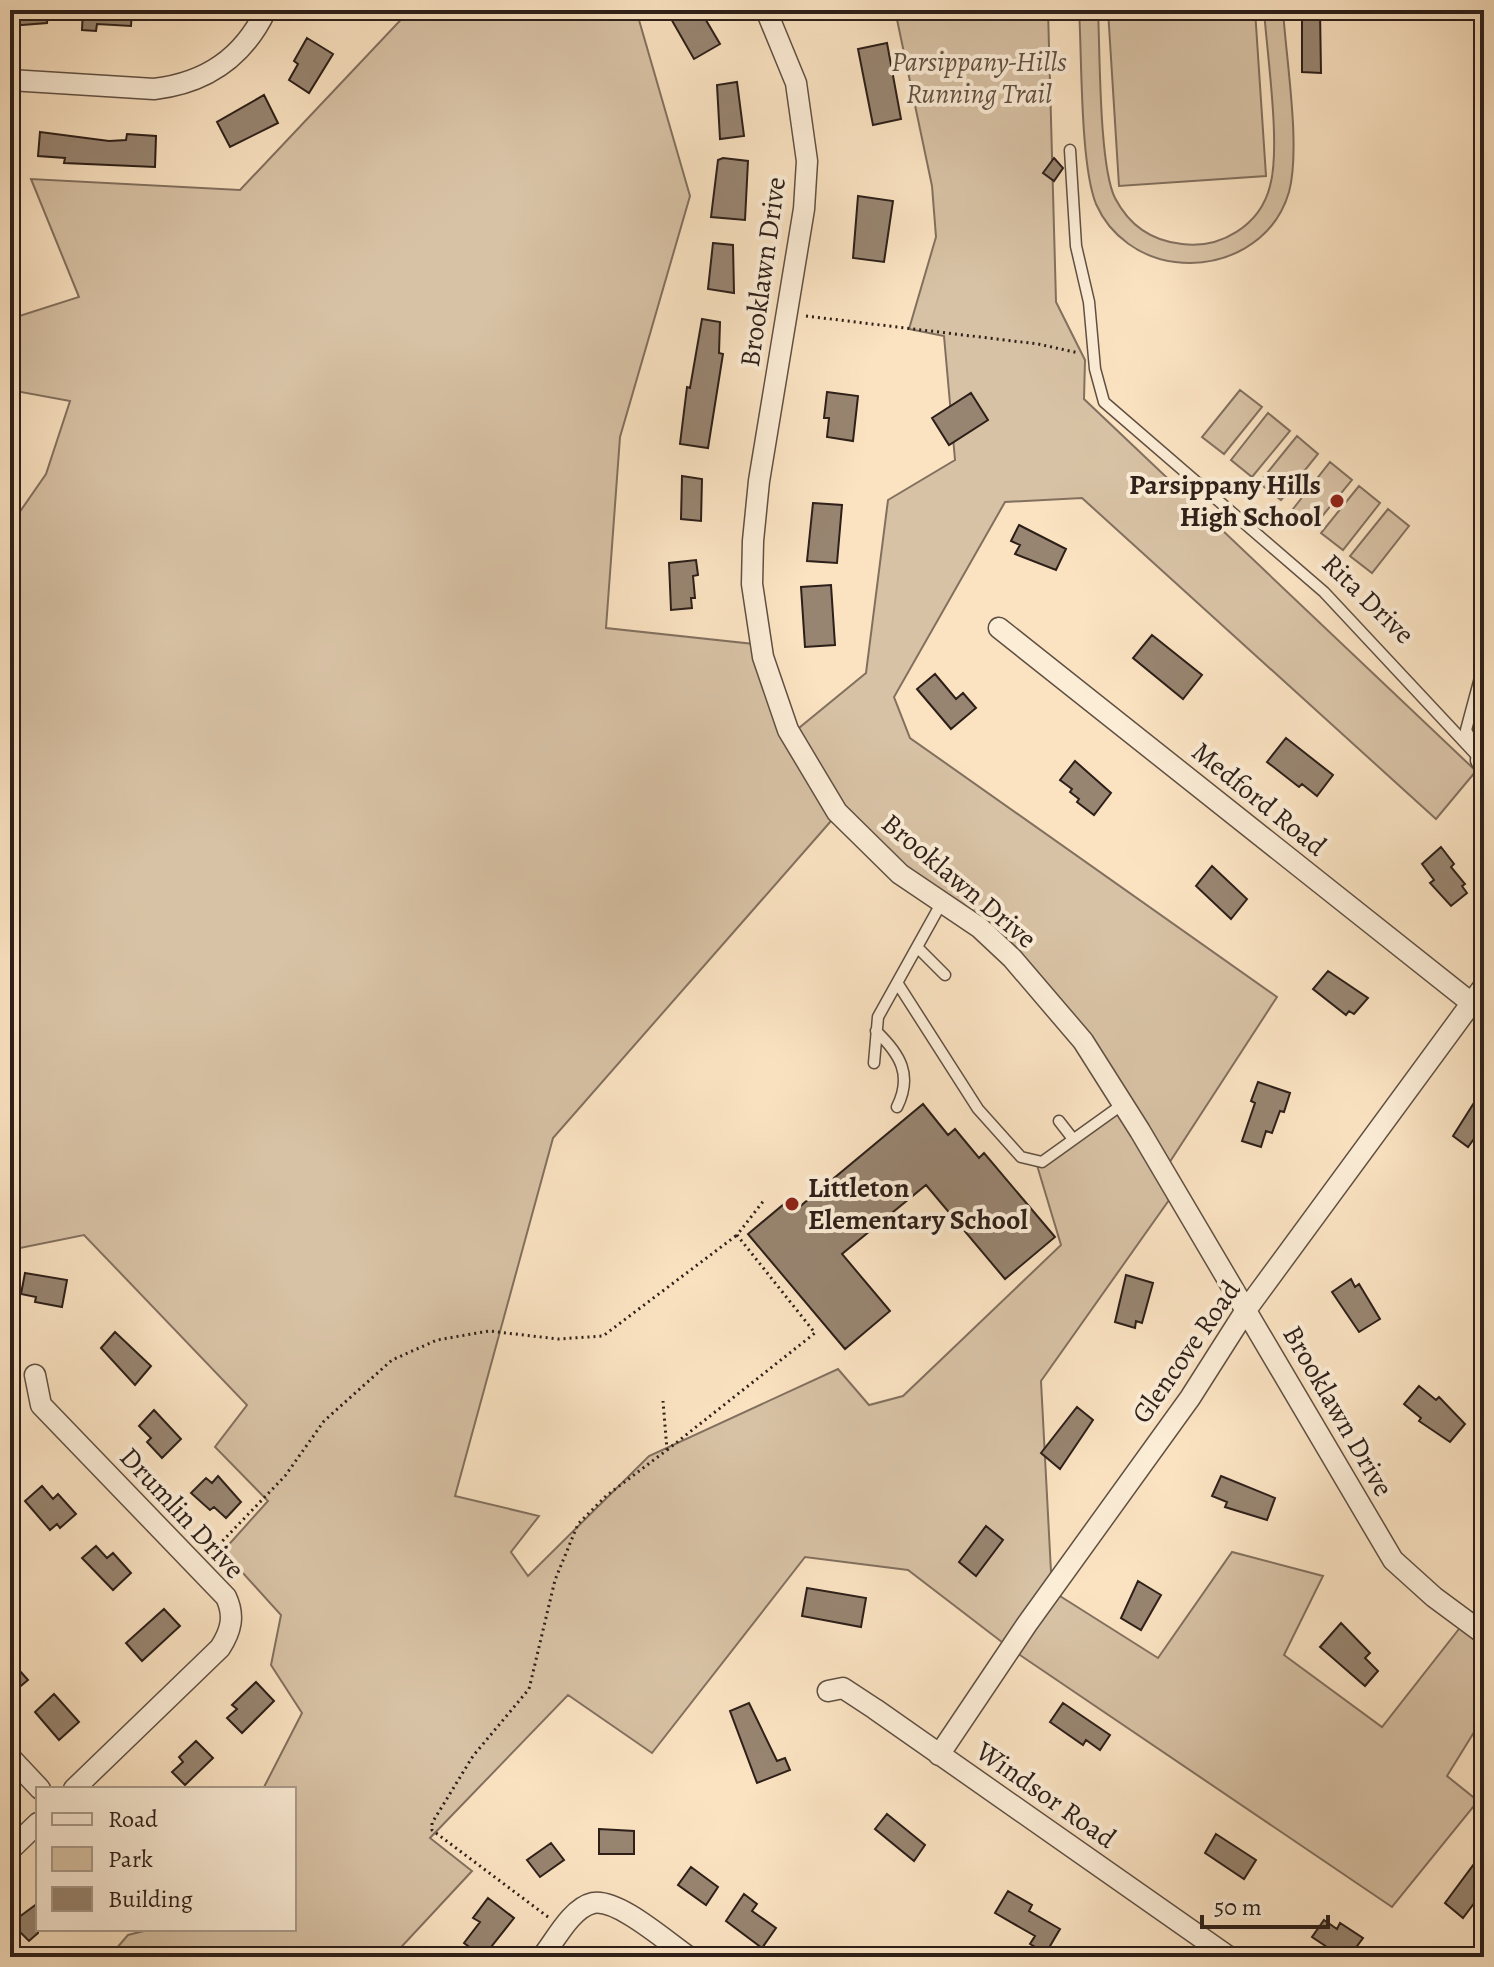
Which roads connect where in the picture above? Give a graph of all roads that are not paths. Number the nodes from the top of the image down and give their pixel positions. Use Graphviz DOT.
graph roads {
  1 [pos="266,10"];
  2 [pos="766,10"];
  3 [pos="10,80"];
  4 [pos="1070,150"];
  5 [pos="999,628"];
  6 [pos="1484,663"];
  7 [pos="1482,761"];
  8 [pos="942,902"];
  9 [pos="918,948"];
  10 [pos="945,975"];
  11 [pos="898,984"];
  12 [pos="1484,986"];
  13 [pos="1478,1008"];
  14 [pos="876,1031"];
  15 [pos="874,1063"];
  16 [pos="1123,1104"];
  17 [pos="897,1107"];
  18 [pos="1059,1121"];
  19 [pos="1073,1139"];
  20 [pos="1246,1310"];
  21 [pos="35,1375"];
  22 [pos="1484,1634"];
  23 [pos="828,1691"];
  24 [pos="939,1755"];
  25 [pos="10,1757"];
  26 [pos="38,1787"];
  27 [pos="76,1787"];
  28 [pos="36,1825"];
  29 [pos="10,1850"];
  30 [pos="542,1957"];
  31 [pos="689,1957"];
  32 [pos="1229,1957"];
  1 -- 3 [label="street"];
  2 -- 8 [label="street, Brooklawn Drive"];
  4 -- 7 [label="lane, Rita Drive"];
  5 -- 13 [label="street, Medford Road"];
  6 -- 7 [label="lane"];
  8 -- 9 [label="lane"];
  8 -- 16 [label="street, Brooklawn Drive"];
  9 -- 10 [label="lane"];
  9 -- 11 [label="lane"];
  11 -- 14 [label="lane"];
  11 -- 19 [label="lane"];
  12 -- 13 [label="street, Glencove Road"];
  13 -- 20 [label="street, Glencove Road"];
  14 -- 15 [label="lane"];
  14 -- 17 [label="lane"];
  16 -- 19 [label="lane"];
  16 -- 20 [label="street, Brooklawn Drive"];
  18 -- 19 [label="lane"];
  20 -- 22 [label="street, Brooklawn Drive"];
  20 -- 24 [label="street, Glencove Road"];
  21 -- 27 [label="street, Drumlin Drive"];
  23 -- 24 [label="street, Windsor Road"];
  24 -- 32 [label="street, Windsor Road"];
  25 -- 26 [label="street"];
  28 -- 29 [label="street"];
  30 -- 31 [label="street"];
}
